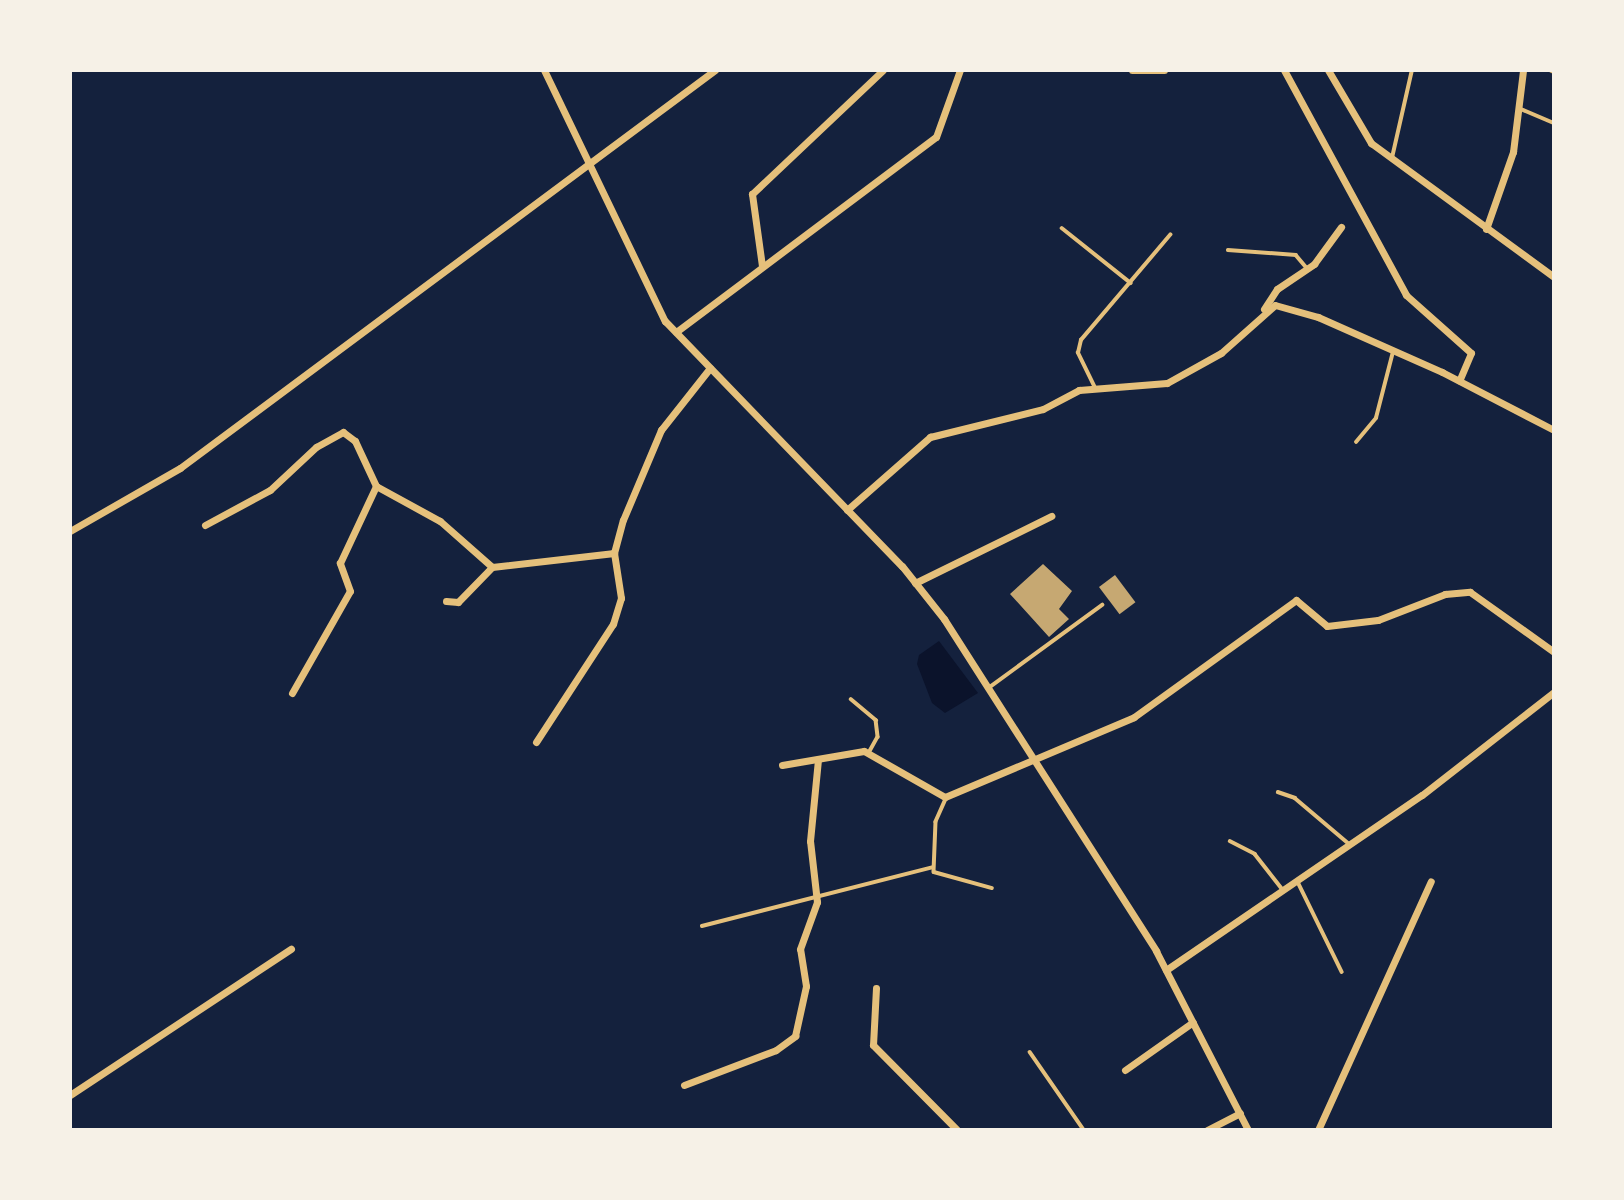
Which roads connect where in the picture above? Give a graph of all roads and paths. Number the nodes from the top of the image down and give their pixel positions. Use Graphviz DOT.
graph roads {
  1 [pos="544,70"];
  2 [pos="715,70"];
  3 [pos="883,70"];
  4 [pos="960,70"];
  5 [pos="1132,70"];
  6 [pos="1164,70"];
  7 [pos="1284,70"];
  8 [pos="1328,70"];
  9 [pos="1412,70"];
  10 [pos="1523,70"];
  11 [pos="1521,109"];
  12 [pos="1554,123"];
  13 [pos="1392,160"];
  14 [pos="588,167"];
  15 [pos="1341,227"];
  16 [pos="1062,228"];
  17 [pos="1486,229"];
  18 [pos="1170,235"];
  19 [pos="1228,250"];
  20 [pos="762,265"];
  21 [pos="1307,268"];
  22 [pos="1554,277"];
  23 [pos="1131,283"];
  24 [pos="1264,309"];
  25 [pos="676,332"];
  26 [pos="1393,350"];
  27 [pos="710,368"];
  28 [pos="1459,381"];
  29 [pos="1095,388"];
  30 [pos="1554,430"];
  31 [pos="1356,442"];
  32 [pos="376,486"];
  33 [pos="847,510"];
  34 [pos="1051,516"];
  35 [pos="205,525"];
  36 [pos="70,531"];
  37 [pos="614,553"];
  38 [pos="492,567"];
  39 [pos="915,583"];
  40 [pos="446,601"];
  41 [pos="1102,605"];
  42 [pos="1554,652"];
  43 [pos="990,687"];
  44 [pos="1554,692"];
  45 [pos="292,693"];
  46 [pos="851,699"];
  47 [pos="536,742"];
  48 [pos="869,753"];
  49 [pos="818,759"];
  50 [pos="1038,761"];
  51 [pos="782,765"];
  52 [pos="1278,792"];
  53 [pos="947,797"];
  54 [pos="1230,841"];
  55 [pos="1349,845"];
  56 [pos="933,867"];
  57 [pos="1297,880"];
  58 [pos="1431,881"];
  59 [pos="992,888"];
  60 [pos="1283,890"];
  61 [pos="815,892"];
  62 [pos="702,926"];
  63 [pos="292,949"];
  64 [pos="1166,970"];
  65 [pos="1342,972"];
  66 [pos="876,988"];
  67 [pos="1192,1023"];
  68 [pos="1030,1052"];
  69 [pos="1125,1070"];
  70 [pos="684,1085"];
  71 [pos="70,1095"];
  72 [pos="1240,1114"];
  73 [pos="957,1130"];
  74 [pos="1084,1130"];
  75 [pos="1207,1130"];
  76 [pos="1248,1130"];
  77 [pos="1318,1130"];
  1 -- 14 [label="street"];
  2 -- 14 [label="street"];
  3 -- 20 [label="street"];
  4 -- 20 [label="street"];
  5 -- 6 [label="street"];
  7 -- 28 [label="street"];
  8 -- 13 [label="street"];
  9 -- 13 [label="lane"];
  10 -- 11 [label="street"];
  11 -- 12 [label="lane"];
  11 -- 17 [label="street"];
  13 -- 17 [label="street"];
  14 -- 25 [label="street"];
  14 -- 36 [label="street"];
  15 -- 21 [label="street"];
  16 -- 23 [label="lane"];
  17 -- 22 [label="street"];
  18 -- 23 [label="lane"];
  19 -- 21 [label="lane"];
  20 -- 25 [label="street"];
  21 -- 24 [label="street"];
  23 -- 29 [label="lane"];
  24 -- 26 [label="street"];
  24 -- 29 [label="street"];
  25 -- 27 [label="street"];
  26 -- 28 [label="street"];
  26 -- 31 [label="lane"];
  27 -- 33 [label="street"];
  27 -- 37 [label="street"];
  28 -- 30 [label="street"];
  29 -- 33 [label="street"];
  32 -- 35 [label="street"];
  32 -- 38 [label="street"];
  32 -- 45 [label="street"];
  33 -- 39 [label="street"];
  34 -- 39 [label="street"];
  37 -- 38 [label="street"];
  37 -- 47 [label="street"];
  38 -- 40 [label="street"];
  39 -- 43 [label="street"];
  41 -- 43 [label="lane"];
  42 -- 50 [label="street"];
  43 -- 50 [label="street"];
  44 -- 55 [label="street"];
  46 -- 48 [label="lane"];
  48 -- 49 [label="street"];
  48 -- 53 [label="street"];
  49 -- 51 [label="street"];
  49 -- 61 [label="street"];
  50 -- 53 [label="street"];
  50 -- 64 [label="street"];
  52 -- 55 [label="lane"];
  53 -- 56 [label="lane"];
  54 -- 60 [label="lane"];
  55 -- 57 [label="street"];
  56 -- 59 [label="lane"];
  56 -- 61 [label="lane"];
  57 -- 60 [label="street"];
  57 -- 65 [label="lane"];
  58 -- 77 [label="street"];
  60 -- 64 [label="street"];
  61 -- 62 [label="lane"];
  61 -- 70 [label="street"];
  63 -- 71 [label="street"];
  64 -- 67 [label="street"];
  66 -- 73 [label="street"];
  67 -- 69 [label="street"];
  67 -- 72 [label="street"];
  68 -- 74 [label="lane"];
  72 -- 75 [label="street"];
  72 -- 76 [label="street"];
}
